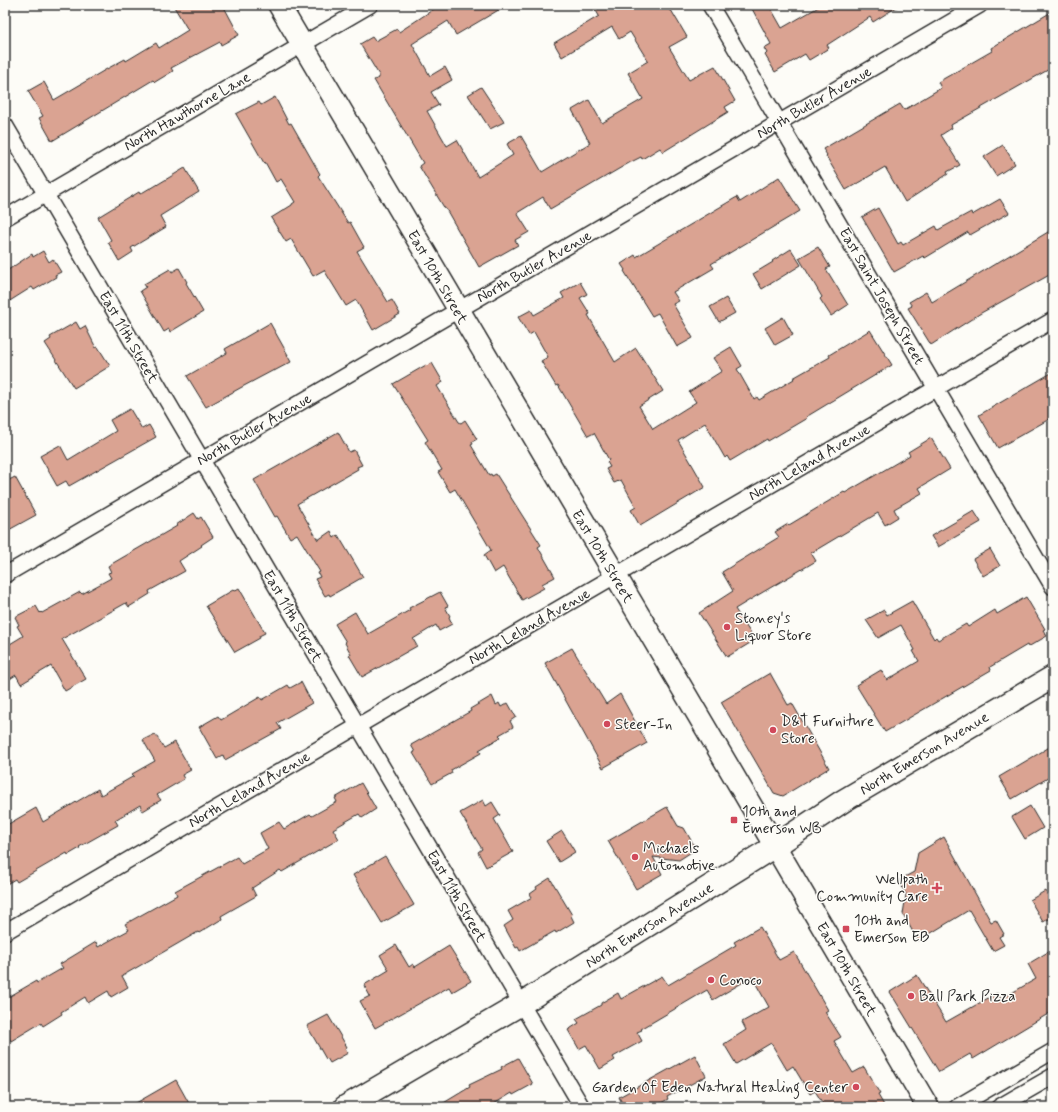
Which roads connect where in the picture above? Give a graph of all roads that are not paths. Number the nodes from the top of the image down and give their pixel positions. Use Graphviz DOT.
graph roads {
  1 [pos="279,5"];
  2 [pos="370,5"];
  3 [pos="710,5"];
  4 [pos="980,5"];
  5 [pos="302,45"];
  6 [pos="780,122"];
  7 [pos="5,125"];
  8 [pos="45,194"];
  9 [pos="5,218"];
  10 [pos="458,310"];
  11 [pos="1053,320"];
  12 [pos="936,388"];
  13 [pos="202,460"];
  14 [pos="5,575"];
  15 [pos="615,576"];
  16 [pos="1053,587"];
  17 [pos="1053,677"];
  18 [pos="358,726"];
  19 [pos="775,846"];
  20 [pos="5,932"];
  21 [pos="521,1004"];
  22 [pos="1053,1051"];
  23 [pos="1053,1076"];
  24 [pos="345,1107"];
  25 [pos="582,1107"];
  26 [pos="928,1107"];
  27 [pos="957,1107"];
  28 [pos="999,1107"];
  1 -- 5 [label="main road, East 10th Street"];
  2 -- 5 [label="street, North Hawthorne Lane"];
  3 -- 6 [label="street, East Saint Joseph Street"];
  4 -- 6 [label="street, North Butler Avenue"];
  5 -- 8 [label="street, North Hawthorne Lane"];
  5 -- 10 [label="main road, East 10th Street"];
  6 -- 10 [label="street, North Butler Avenue"];
  6 -- 12 [label="street, East Saint Joseph Street"];
  7 -- 8 [label="street, East 11th Street"];
  8 -- 9 [label="street, North Hawthorne Lane"];
  8 -- 13 [label="street, East 11th Street"];
  10 -- 13 [label="street, North Butler Avenue"];
  10 -- 15 [label="main road, East 10th Street"];
  11 -- 12 [label="street, North Leland Avenue"];
  12 -- 15 [label="street, North Leland Avenue"];
  12 -- 16 [label="street, East Saint Joseph Street"];
  13 -- 14 [label="street, North Butler Avenue"];
  13 -- 18 [label="street, East 11th Street"];
  15 -- 18 [label="street, North Leland Avenue"];
  15 -- 19 [label="main road, East 10th Street"];
  17 -- 19 [label="main road, North Emerson Avenue"];
  18 -- 20 [label="street, North Leland Avenue"];
  18 -- 21 [label="street, East 11th Street"];
  19 -- 21 [label="main road, North Emerson Avenue"];
  19 -- 26 [label="main road, East 10th Street"];
  21 -- 24 [label="main road, North Emerson Avenue"];
  21 -- 25 [label="street, East 11th Street"];
  22 -- 27 [label="street"];
  23 -- 28 [label="street"];
}
